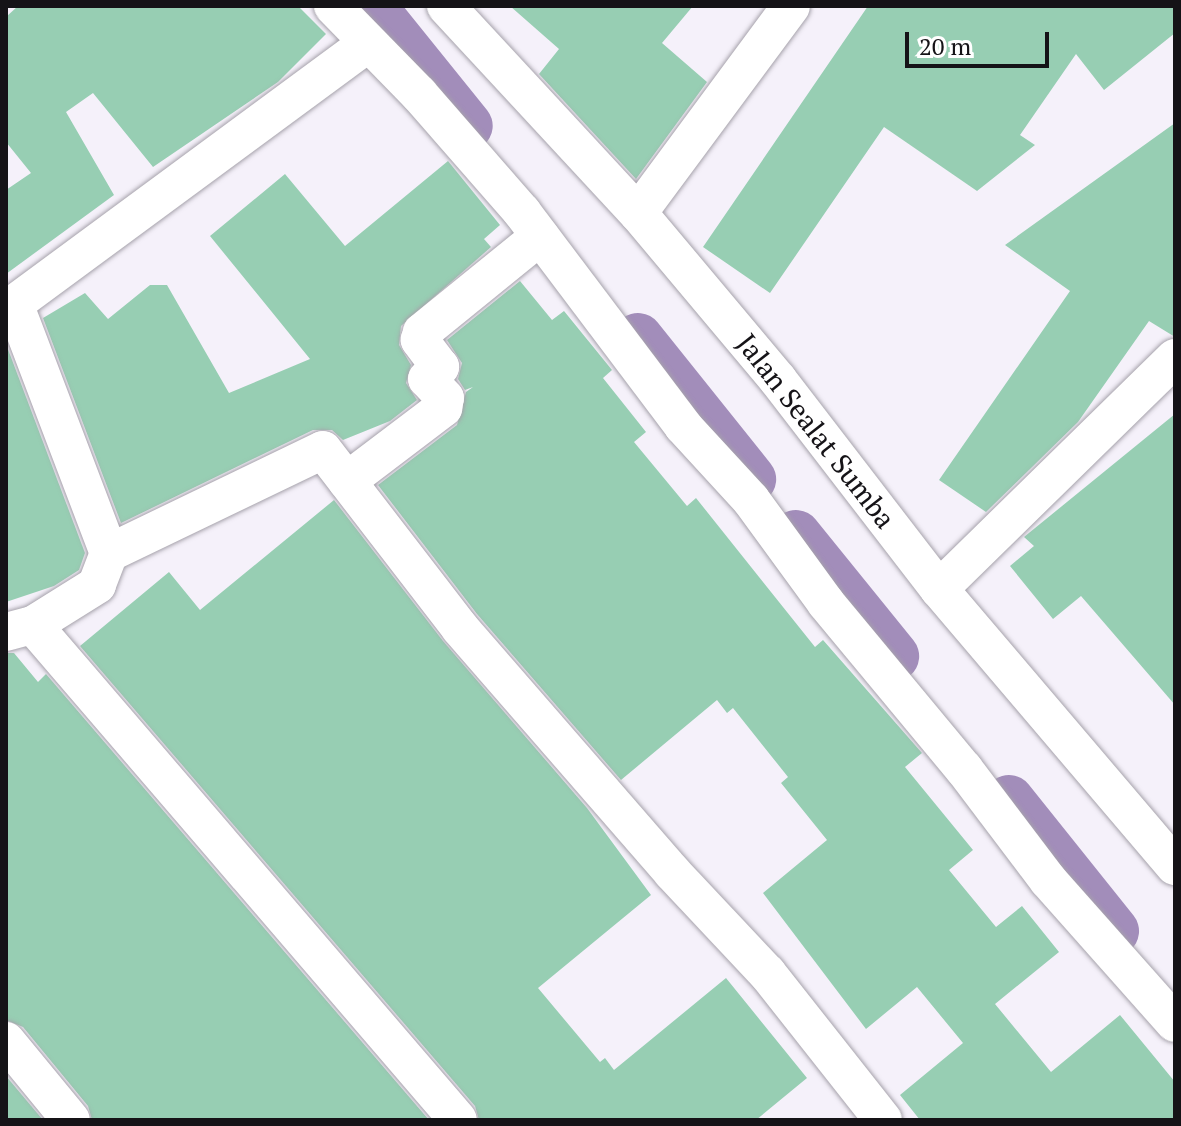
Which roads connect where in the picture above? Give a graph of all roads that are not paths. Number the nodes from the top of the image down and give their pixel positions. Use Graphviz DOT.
graph roads {
  1 [pos="333,6"];
  2 [pos="446,6"];
  3 [pos="791,6"];
  4 [pos="367,44"];
  5 [pos="638,213"];
  6 [pos="540,236"];
  7 [pos="11,308"];
  8 [pos="1175,358"];
  9 [pos="347,481"];
  10 [pos="109,553"];
  11 [pos="939,589"];
  12 [pos="20,629"];
  13 [pos="1175,866"];
  14 [pos="1175,1023"];
  15 [pos="6,1041"];
  16 [pos="71,1120"];
  17 [pos="458,1120"];
  18 [pos="883,1120"];
  1 -- 4 [label="street"];
  2 -- 5 [label="street, Jalan Sealat Sumba"];
  3 -- 5 [label="street"];
  4 -- 6 [label="street"];
  4 -- 7 [label="street"];
  5 -- 11 [label="street, Jalan Sealat Sumba"];
  6 -- 9 [label="street"];
  6 -- 14 [label="street"];
  7 -- 10 [label="street"];
  8 -- 11 [label="street"];
  9 -- 10 [label="street"];
  9 -- 18 [label="street"];
  10 -- 12 [label="street"];
  11 -- 13 [label="street, Jalan Sealat Sumba"];
  12 -- 17 [label="street"];
  15 -- 16 [label="street"];
}
